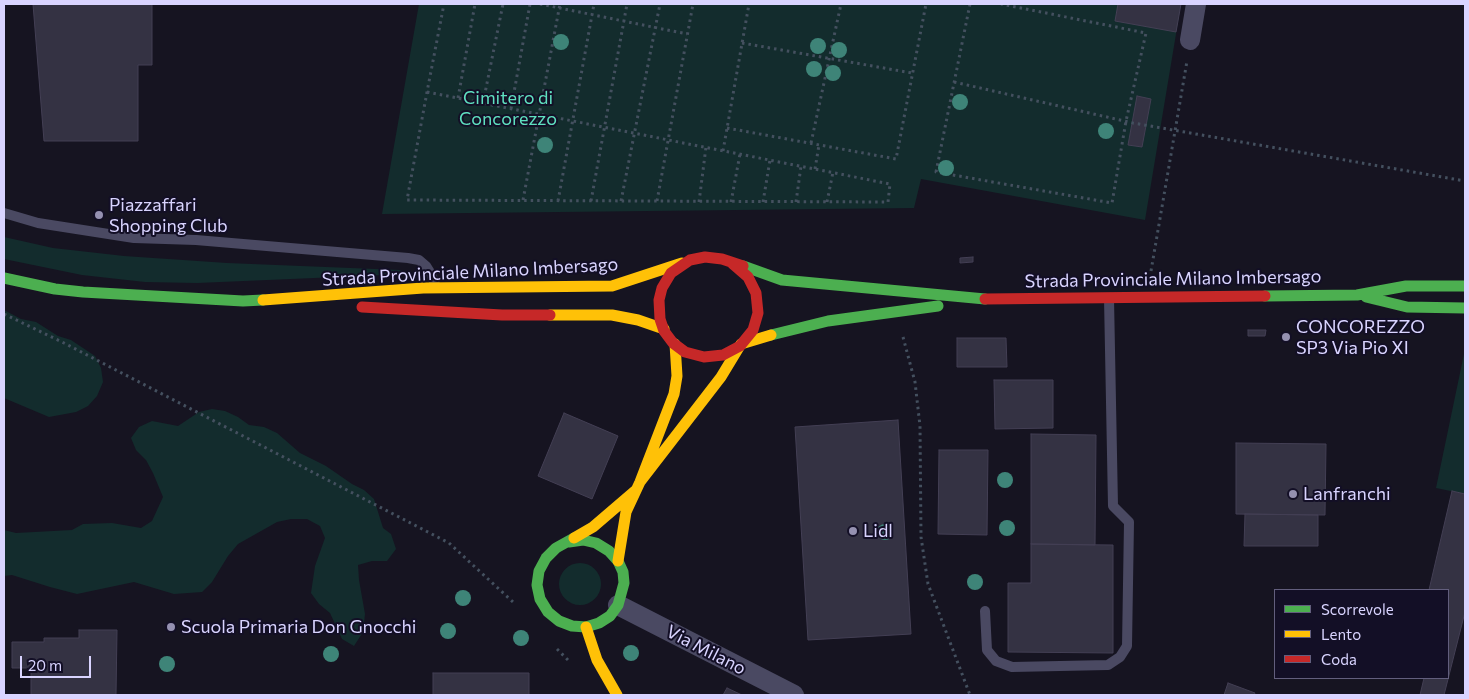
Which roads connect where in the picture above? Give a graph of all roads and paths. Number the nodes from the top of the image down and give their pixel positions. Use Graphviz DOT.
graph roads {
  1 [pos="444,4"];
  2 [pos="475,4"];
  3 [pos="503,4"];
  4 [pos="530,4"];
  5 [pos="540,4"];
  6 [pos="594,4"];
  7 [pos="627,4"];
  8 [pos="660,4"];
  9 [pos="693,4"];
  10 [pos="749,4"];
  11 [pos="841,4"];
  12 [pos="926,4"];
  13 [pos="970,4"];
  14 [pos="1001,4"];
  15 [pos="1196,4"];
  16 [pos="560,6"];
  17 [pos="592,14"];
  18 [pos="624,21"];
  19 [pos="655,27"];
  20 [pos="687,34"];
  21 [pos="1190,40"];
  22 [pos="742,43"];
  23 [pos="830,59"];
  24 [pos="912,73"];
  25 [pos="954,82"];
  26 [pos="427,92"];
  27 [pos="458,98"];
  28 [pos="483,103"];
  29 [pos="511,109"];
  30 [pos="539,114"];
  31 [pos="572,121"];
  32 [pos="1126,122"];
  33 [pos="604,127"];
  34 [pos="727,128"];
  35 [pos="1175,130"];
  36 [pos="634,133"];
  37 [pos="668,140"];
  38 [pos="811,144"];
  39 [pos="819,145"];
  40 [pos="706,148"];
  41 [pos="723,151"];
  42 [pos="740,154"];
  43 [pos="770,160"];
  44 [pos="801,166"];
  45 [pos="815,169"];
  46 [pos="833,172"];
  47 [pos="1465,180"];
  48 [pos="523,200"];
  49 [pos="558,201"];
  50 [pos="591,201"];
  51 [pos="621,201"];
  52 [pos="657,201"];
  53 [pos="699,202"];
  54 [pos="731,202"];
  55 [pos="763,202"];
  56 [pos="796,202"];
  57 [pos="827,202"];
  58 [pos="4,213"];
  59 [pos="693,260"];
  60 [pos="733,264"];
  61 [pos="4,278"];
  62 [pos="1465,286"];
  63 [pos="436,288"];
  64 [pos="1357,295"];
  65 [pos="1109,297"];
  66 [pos="1147,297"];
  67 [pos="989,299"];
  68 [pos="276,300"];
  69 [pos="1465,308"];
  70 [pos="4,314"];
  71 [pos="664,329"];
  72 [pos="902,331"];
  73 [pos="675,344"];
  74 [pos="741,344"];
  75 [pos="638,487"];
  76 [pos="569,542"];
  77 [pos="618,562"];
  78 [pos="517,606"];
  79 [pos="618,606"];
  80 [pos="986,611"];
  81 [pos="586,627"];
  82 [pos="556,647"];
  83 [pos="575,668"];
  84 [pos="617,695"];
  85 [pos="794,695"];
  86 [pos="970,695"];
  1 -- 26 [label="path"];
  2 -- 27 [label="path"];
  3 -- 28 [label="path"];
  4 -- 29 [label="path"];
  5 -- 16 [label="path"];
  6 -- 17 [label="path"];
  7 -- 18 [label="path"];
  8 -- 19 [label="path"];
  9 -- 20 [label="path"];
  10 -- 22 [label="path"];
  11 -- 23 [label="path"];
  12 -- 24 [label="path"];
  13 -- 25 [label="path"];
  14 -- 32 [label="path"];
  15 -- 21 [label="street"];
  16 -- 17 [label="path"];
  16 -- 30 [label="path"];
  17 -- 18 [label="path"];
  17 -- 31 [label="path"];
  18 -- 19 [label="path"];
  18 -- 33 [label="path"];
  19 -- 20 [label="path"];
  19 -- 36 [label="path"];
  20 -- 37 [label="path"];
  21 -- 35 [label="path"];
  22 -- 23 [label="path"];
  22 -- 34 [label="path"];
  23 -- 24 [label="path"];
  23 -- 38 [label="path"];
  24 -- 39 [label="path"];
  25 -- 32 [label="path"];
  25 -- 32 [label="path"];
  26 -- 27 [label="path"];
  26 -- 48 [label="path"];
  27 -- 28 [label="path"];
  28 -- 29 [label="path"];
  29 -- 30 [label="path"];
  30 -- 31 [label="path"];
  30 -- 48 [label="path"];
  31 -- 33 [label="path"];
  31 -- 49 [label="path"];
  32 -- 35 [label="path"];
  33 -- 36 [label="path"];
  33 -- 50 [label="path"];
  34 -- 38 [label="path"];
  34 -- 41 [label="path"];
  35 -- 47 [label="path"];
  35 -- 66 [label="path"];
  36 -- 37 [label="path"];
  36 -- 51 [label="path"];
  37 -- 40 [label="path"];
  37 -- 52 [label="path"];
  38 -- 39 [label="path"];
  39 -- 45 [label="path"];
  40 -- 41 [label="path"];
  40 -- 53 [label="path"];
  41 -- 42 [label="path"];
  42 -- 43 [label="path"];
  42 -- 54 [label="path"];
  43 -- 44 [label="path"];
  43 -- 55 [label="path"];
  44 -- 45 [label="path"];
  44 -- 56 [label="path"];
  45 -- 46 [label="path"];
  46 -- 57 [label="path"];
  46 -- 57 [label="path"];
  48 -- 49 [label="path"];
  49 -- 50 [label="path"];
  50 -- 51 [label="path"];
  51 -- 52 [label="path"];
  52 -- 53 [label="path"];
  53 -- 54 [label="path"];
  54 -- 55 [label="path"];
  55 -- 56 [label="path"];
  56 -- 57 [label="path"];
  58 -- 63 [label="lane"];
  59 -- 60 [label="main road"];
  59 -- 63 [label="main road, Strada Provinciale Milano Imbersago"];
  59 -- 71 [label="main road"];
  60 -- 67 [label="main road"];
  60 -- 74 [label="main road"];
  61 -- 68 [label="main road, Strada Provinciale Milano Imbersago"];
  62 -- 64 [label="main road, Strada Provinciale Milano Imbersago"];
  63 -- 68 [label="main road, Strada Provinciale Milano Imbersago"];
  64 -- 66 [label="main road, Strada Provinciale Milano Imbersago"];
  64 -- 69 [label="main road, Strada Provinciale Milano Imbersago"];
  65 -- 66 [label="main road, Strada Provinciale Milano Imbersago"];
  65 -- 67 [label="main road, Strada Provinciale Milano Imbersago"];
  65 -- 80 [label="lane"];
  67 -- 74 [label="main road"];
  68 -- 71 [label="main road, Strada Provinciale Milano Imbersago"];
  70 -- 78 [label="path"];
  71 -- 73 [label="main road"];
  72 -- 86 [label="path"];
  73 -- 74 [label="main road"];
  73 -- 75 [label="main road"];
  74 -- 75 [label="main road"];
  75 -- 76 [label="main road"];
  75 -- 77 [label="main road"];
  76 -- 77 [label="main road"];
  76 -- 81 [label="main road"];
  77 -- 79 [label="main road"];
  79 -- 81 [label="main road"];
  79 -- 85 [label="street, Via Milano"];
  81 -- 84 [label="main road"];
  82 -- 83 [label="path"];
}
